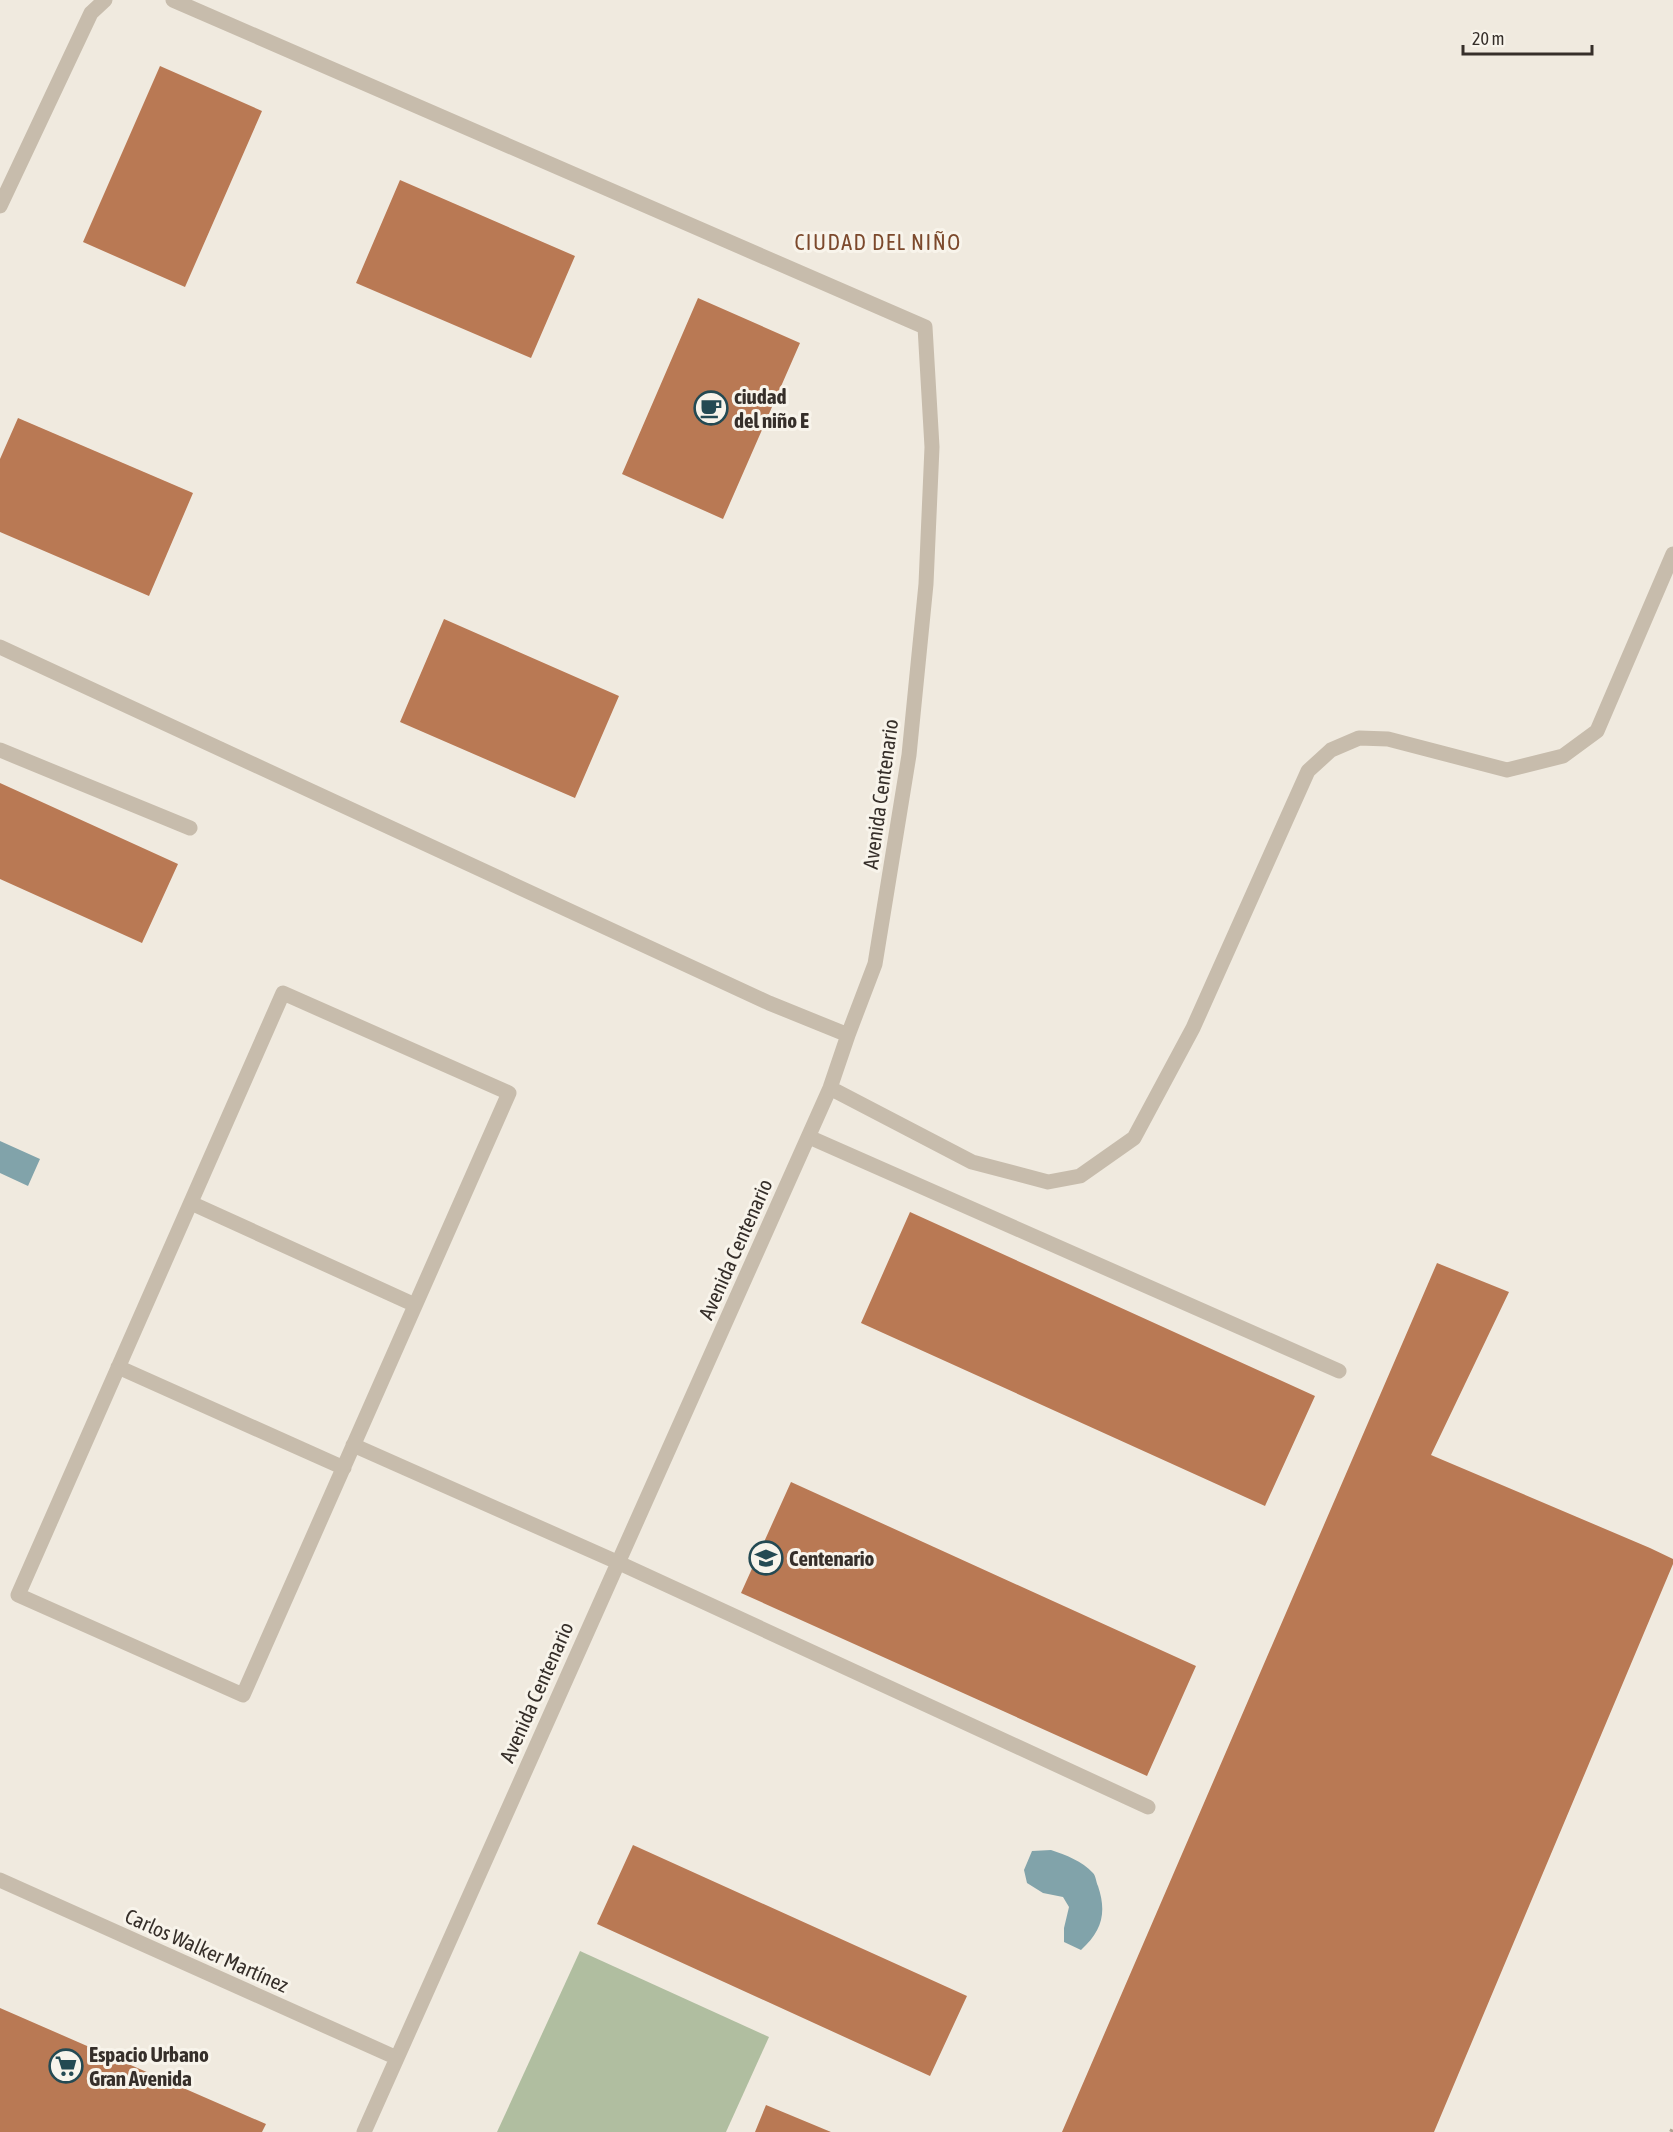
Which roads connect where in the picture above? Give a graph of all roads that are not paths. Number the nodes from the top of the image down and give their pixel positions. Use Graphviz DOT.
graph roads {
  1 [pos="105,0"];
  2 [pos="173,0"];
  3 [pos="0,206"];
  4 [pos="1673,554"];
  5 [pos="0,647"];
  6 [pos="0,750"];
  7 [pos="190,828"];
  8 [pos="848,1035"];
  9 [pos="830,1088"];
  10 [pos="809,1137"];
  11 [pos="190,1203"];
  12 [pos="415,1305"];
  13 [pos="118,1367"];
  14 [pos="1339,1371"];
  15 [pos="354,1445"];
  16 [pos="344,1468"];
  17 [pos="617,1562"];
  18 [pos="1148,1808"];
  19 [pos="0,1880"];
  20 [pos="397,2058"];
  21 [pos="364,2132"];
  1 -- 3 [label="street"];
  2 -- 8 [label="street, Avenida Centenario"];
  4 -- 9 [label="street"];
  5 -- 8 [label="street"];
  6 -- 7 [label="street"];
  8 -- 9 [label="street, Avenida Centenario"];
  9 -- 10 [label="street, Avenida Centenario"];
  10 -- 14 [label="street"];
  10 -- 17 [label="street, Avenida Centenario"];
  11 -- 12 [label="street"];
  11 -- 12 [label="street"];
  11 -- 13 [label="street"];
  12 -- 15 [label="street"];
  13 -- 16 [label="street"];
  13 -- 16 [label="street"];
  15 -- 16 [label="street"];
  15 -- 17 [label="street"];
  17 -- 18 [label="street"];
  17 -- 20 [label="street, Avenida Centenario"];
  19 -- 20 [label="street, Carlos Walker Martínez"];
  20 -- 21 [label="street, Avenida Centenario"];
}
